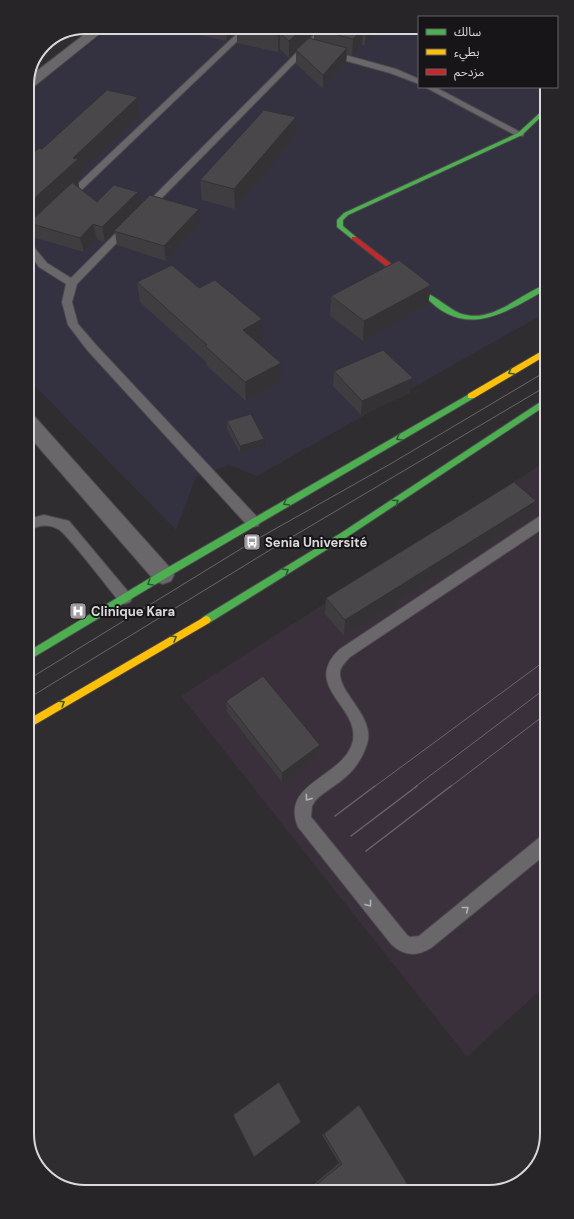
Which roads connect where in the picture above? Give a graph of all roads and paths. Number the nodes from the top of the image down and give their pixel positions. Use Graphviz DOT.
graph roads {
  1 [pos="90,34"];
  2 [pos="241,34"];
  3 [pos="322,34"];
  4 [pos="313,49"];
  5 [pos="35,78"];
  6 [pos="418,82"];
  7 [pos="431,88"];
  8 [pos="540,115"];
  9 [pos="520,134"];
  10 [pos="34,229"];
  11 [pos="34,254"];
  12 [pos="72,283"];
  13 [pos="540,288"];
  14 [pos="540,356"];
  15 [pos="540,405"];
  16 [pos="34,429"];
  17 [pos="34,522"];
  18 [pos="253,522"];
  19 [pos="540,523"];
  20 [pos="163,575"];
  21 [pos="125,598"];
  22 [pos="34,653"];
  23 [pos="34,721"];
  24 [pos="540,848"];
  1 -- 5 [label="street"];
  2 -- 10 [label="lane"];
  3 -- 4 [label="lane"];
  4 -- 6 [label="lane"];
  4 -- 12 [label="lane"];
  7 -- 9 [label="lane"];
  8 -- 9 [label="main road"];
  9 -- 13 [label="main road"];
  11 -- 12 [label="lane"];
  12 -- 18 [label="lane"];
  14 -- 18 [label="main road, one-way"];
  23 -- 15 [label="main road, one-way"];
  16 -- 20 [label="street"];
  17 -- 21 [label="lane"];
  18 -- 20 [label="main road"];
  19 -- 24 [label="lane, one-way"];
  20 -- 21 [label="main road, one-way"];
  21 -- 22 [label="main road"];
}
